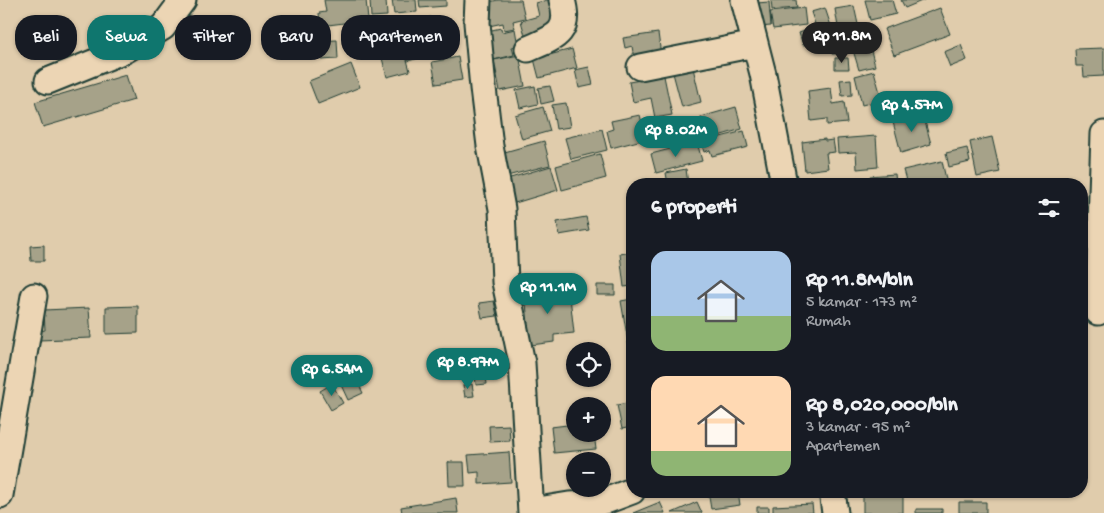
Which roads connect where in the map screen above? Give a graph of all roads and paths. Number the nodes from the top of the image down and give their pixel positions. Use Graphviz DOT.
graph roads {
  1 [pos="183,0"];
  2 [pos="478,0"];
  3 [pos="562,0"];
  4 [pos="744,0"];
  5 [pos="755,44"];
  6 [pos="528,49"];
  7 [pos="640,67"];
  8 [pos="48,81"];
  9 [pos="1104,134"];
  10 [pos="783,178"];
  11 [pos="34,296"];
  12 [pos="1098,312"];
  13 [pos="626,492"];
  14 [pos="0,496"];
  15 [pos="833,498"];
  16 [pos="531,512"];
  17 [pos="835,513"];
  1 -- 8 [label="street"];
  2 -- 16 [label="street"];
  3 -- 6 [label="street"];
  4 -- 5 [label="street"];
  5 -- 7 [label="street"];
  5 -- 10 [label="street"];
  9 -- 12 [label="street"];
  11 -- 14 [label="street"];
  13 -- 16 [label="street"];
  15 -- 17 [label="street"];
}
